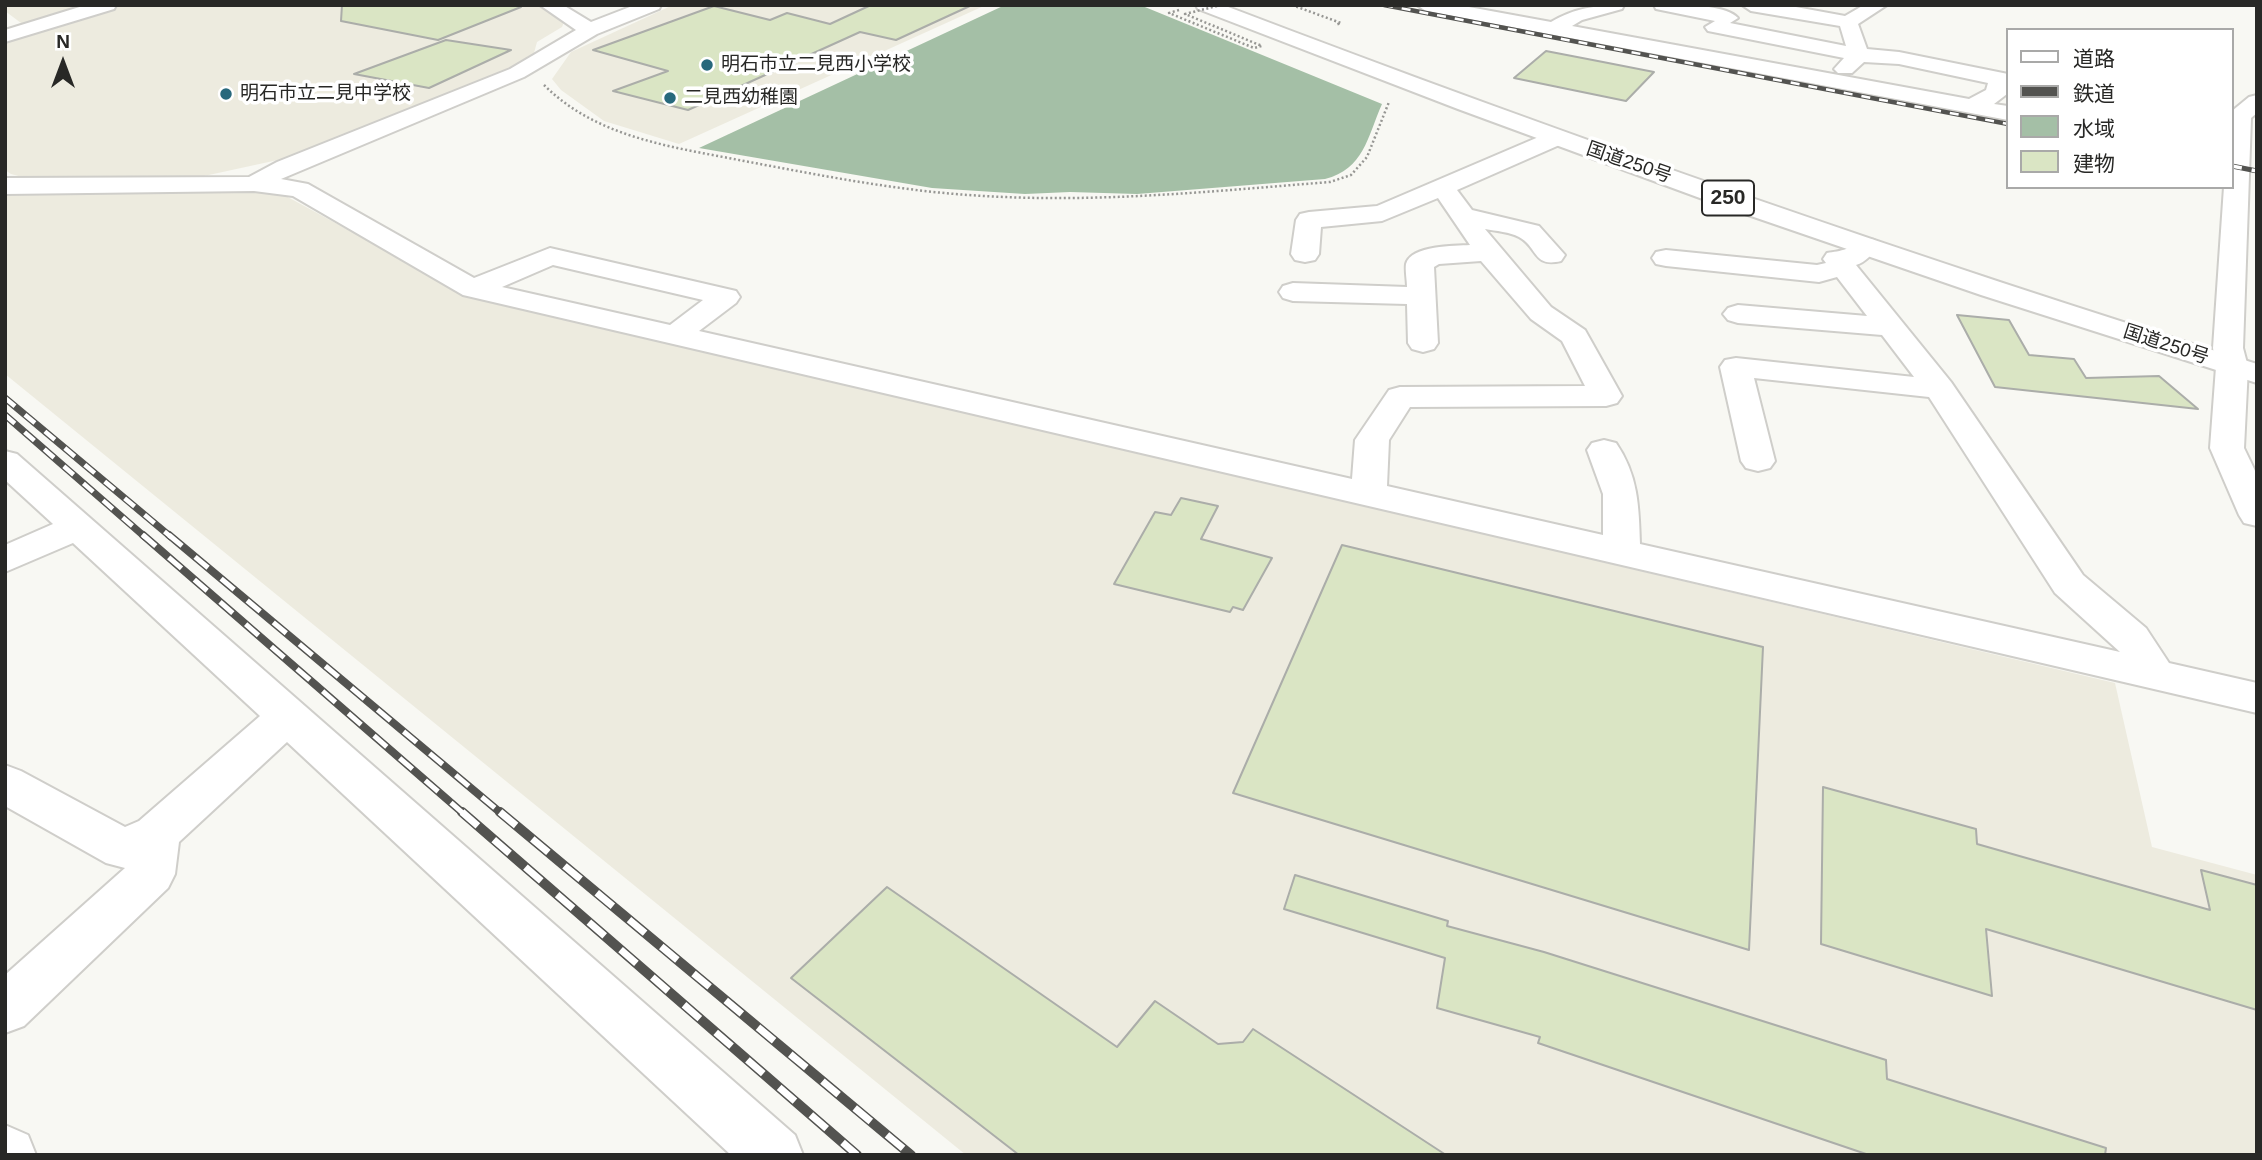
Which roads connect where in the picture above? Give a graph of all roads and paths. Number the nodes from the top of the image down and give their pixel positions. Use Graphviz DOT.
graph roads {
  1 [pos="107,5"];
  2 [pos="549,5"];
  3 [pos="652,5"];
  4 [pos="1205,5"];
  5 [pos="1220,5"];
  6 [pos="1229,5"];
  7 [pos="1426,5"];
  8 [pos="1615,5"];
  9 [pos="1663,5"];
  10 [pos="1750,5"];
  11 [pos="1878,5"];
  12 [pos="1292,7"];
  13 [pos="1180,10"];
  14 [pos="1448,10"];
  15 [pos="1722,22"];
  16 [pos="1848,22"];
  17 [pos="1553,29"];
  18 [pos="590,30"];
  19 [pos="5,36"];
  20 [pos="1675,52"];
  21 [pos="1859,55"];
  22 [pos="542,77"];
  23 [pos="1833,81"];
  24 [pos="1390,97"];
  25 [pos="2257,102"];
  26 [pos="1972,106"];
  27 [pos="2007,113"];
  28 [pos="2007,132"];
  29 [pos="1556,138"];
  30 [pos="2242,167"];
  31 [pos="254,184"];
  32 [pos="5,186"];
  33 [pos="1443,187"];
  34 [pos="1462,215"];
  35 [pos="1488,252"];
  36 [pos="1305,254"];
  37 [pos="1551,255"];
  38 [pos="1853,256"];
  39 [pos="1666,258"];
  40 [pos="473,289"];
  41 [pos="1293,292"];
  42 [pos="1421,296"];
  43 [pos="1738,314"];
  44 [pos="1891,327"];
  45 [pos="675,335"];
  46 [pos="1423,344"];
  47 [pos="2243,361"];
  48 [pos="1940,389"];
  49 [pos="1604,450"];
  50 [pos="1758,461"];
  51 [pos="7,466"];
  52 [pos="1369,494"];
  53 [pos="2257,514"];
  54 [pos="78,527"];
  55 [pos="1622,553"];
  56 [pos="5,559"];
  57 [pos="2156,676"];
  58 [pos="2257,698"];
  59 [pos="288,716"];
  60 [pos="5,783"];
  61 [pos="156,834"];
  62 [pos="5,1009"];
  63 [pos="774,1155"];
  1 -- 19 [label="main road"];
  2 -- 18 [label="main road"];
  3 -- 18 [label="main road"];
  4 -- 29 [label="main road, 国道250号 / 250"];
  5 -- 13 [label="path, bridge"];
  6 -- 47 [label="main road, 国道250号 / 250"];
  7 -- 14 [label="main road"];
  8 -- 17 [label="main road"];
  9 -- 15 [label="main road"];
  10 -- 15 [label="main road"];
  10 -- 16 [label="main road"];
  11 -- 16 [label="main road"];
  12 -- 12 [label="path"];
  14 -- 17 [label="main road"];
  14 -- 28 [label="main road"];
  15 -- 20 [label="main road"];
  15 -- 21 [label="main road"];
  16 -- 21 [label="main road"];
  17 -- 20 [label="main road"];
  18 -- 31 [label="main road"];
  20 -- 23 [label="main road"];
  21 -- 23 [label="main road"];
  21 -- 26 [label="main road"];
  22 -- 24 [label="path"];
  23 -- 26 [label="main road"];
  25 -- 30 [label="main road"];
  26 -- 27 [label="main road"];
  29 -- 33 [label="main road"];
  29 -- 38 [label="main road, 国道250号 / 250"];
  30 -- 47 [label="main road"];
  31 -- 32 [label="main road"];
  31 -- 40 [label="main road"];
  33 -- 34 [label="main road"];
  33 -- 36 [label="main road"];
  34 -- 35 [label="main road"];
  34 -- 37 [label="main road"];
  35 -- 42 [label="main road"];
  35 -- 52 [label="main road"];
  38 -- 39 [label="main road"];
  38 -- 44 [label="main road"];
  38 -- 47 [label="main road, 国道250号 / 250"];
  40 -- 45 [label="main road"];
  40 -- 45 [label="main road"];
  41 -- 42 [label="main road"];
  42 -- 46 [label="main road"];
  43 -- 44 [label="main road"];
  44 -- 48 [label="main road"];
  45 -- 52 [label="main road"];
  47 -- 53 [label="main road"];
  48 -- 50 [label="main road"];
  48 -- 57 [label="main road"];
  49 -- 55 [label="main road"];
  51 -- 54 [label="main road"];
  52 -- 55 [label="main road"];
  54 -- 56 [label="main road"];
  54 -- 59 [label="main road"];
  55 -- 57 [label="main road"];
  57 -- 58 [label="main road"];
  59 -- 61 [label="main road"];
  59 -- 63 [label="main road"];
  60 -- 61 [label="main road"];
  61 -- 62 [label="main road"];
}
